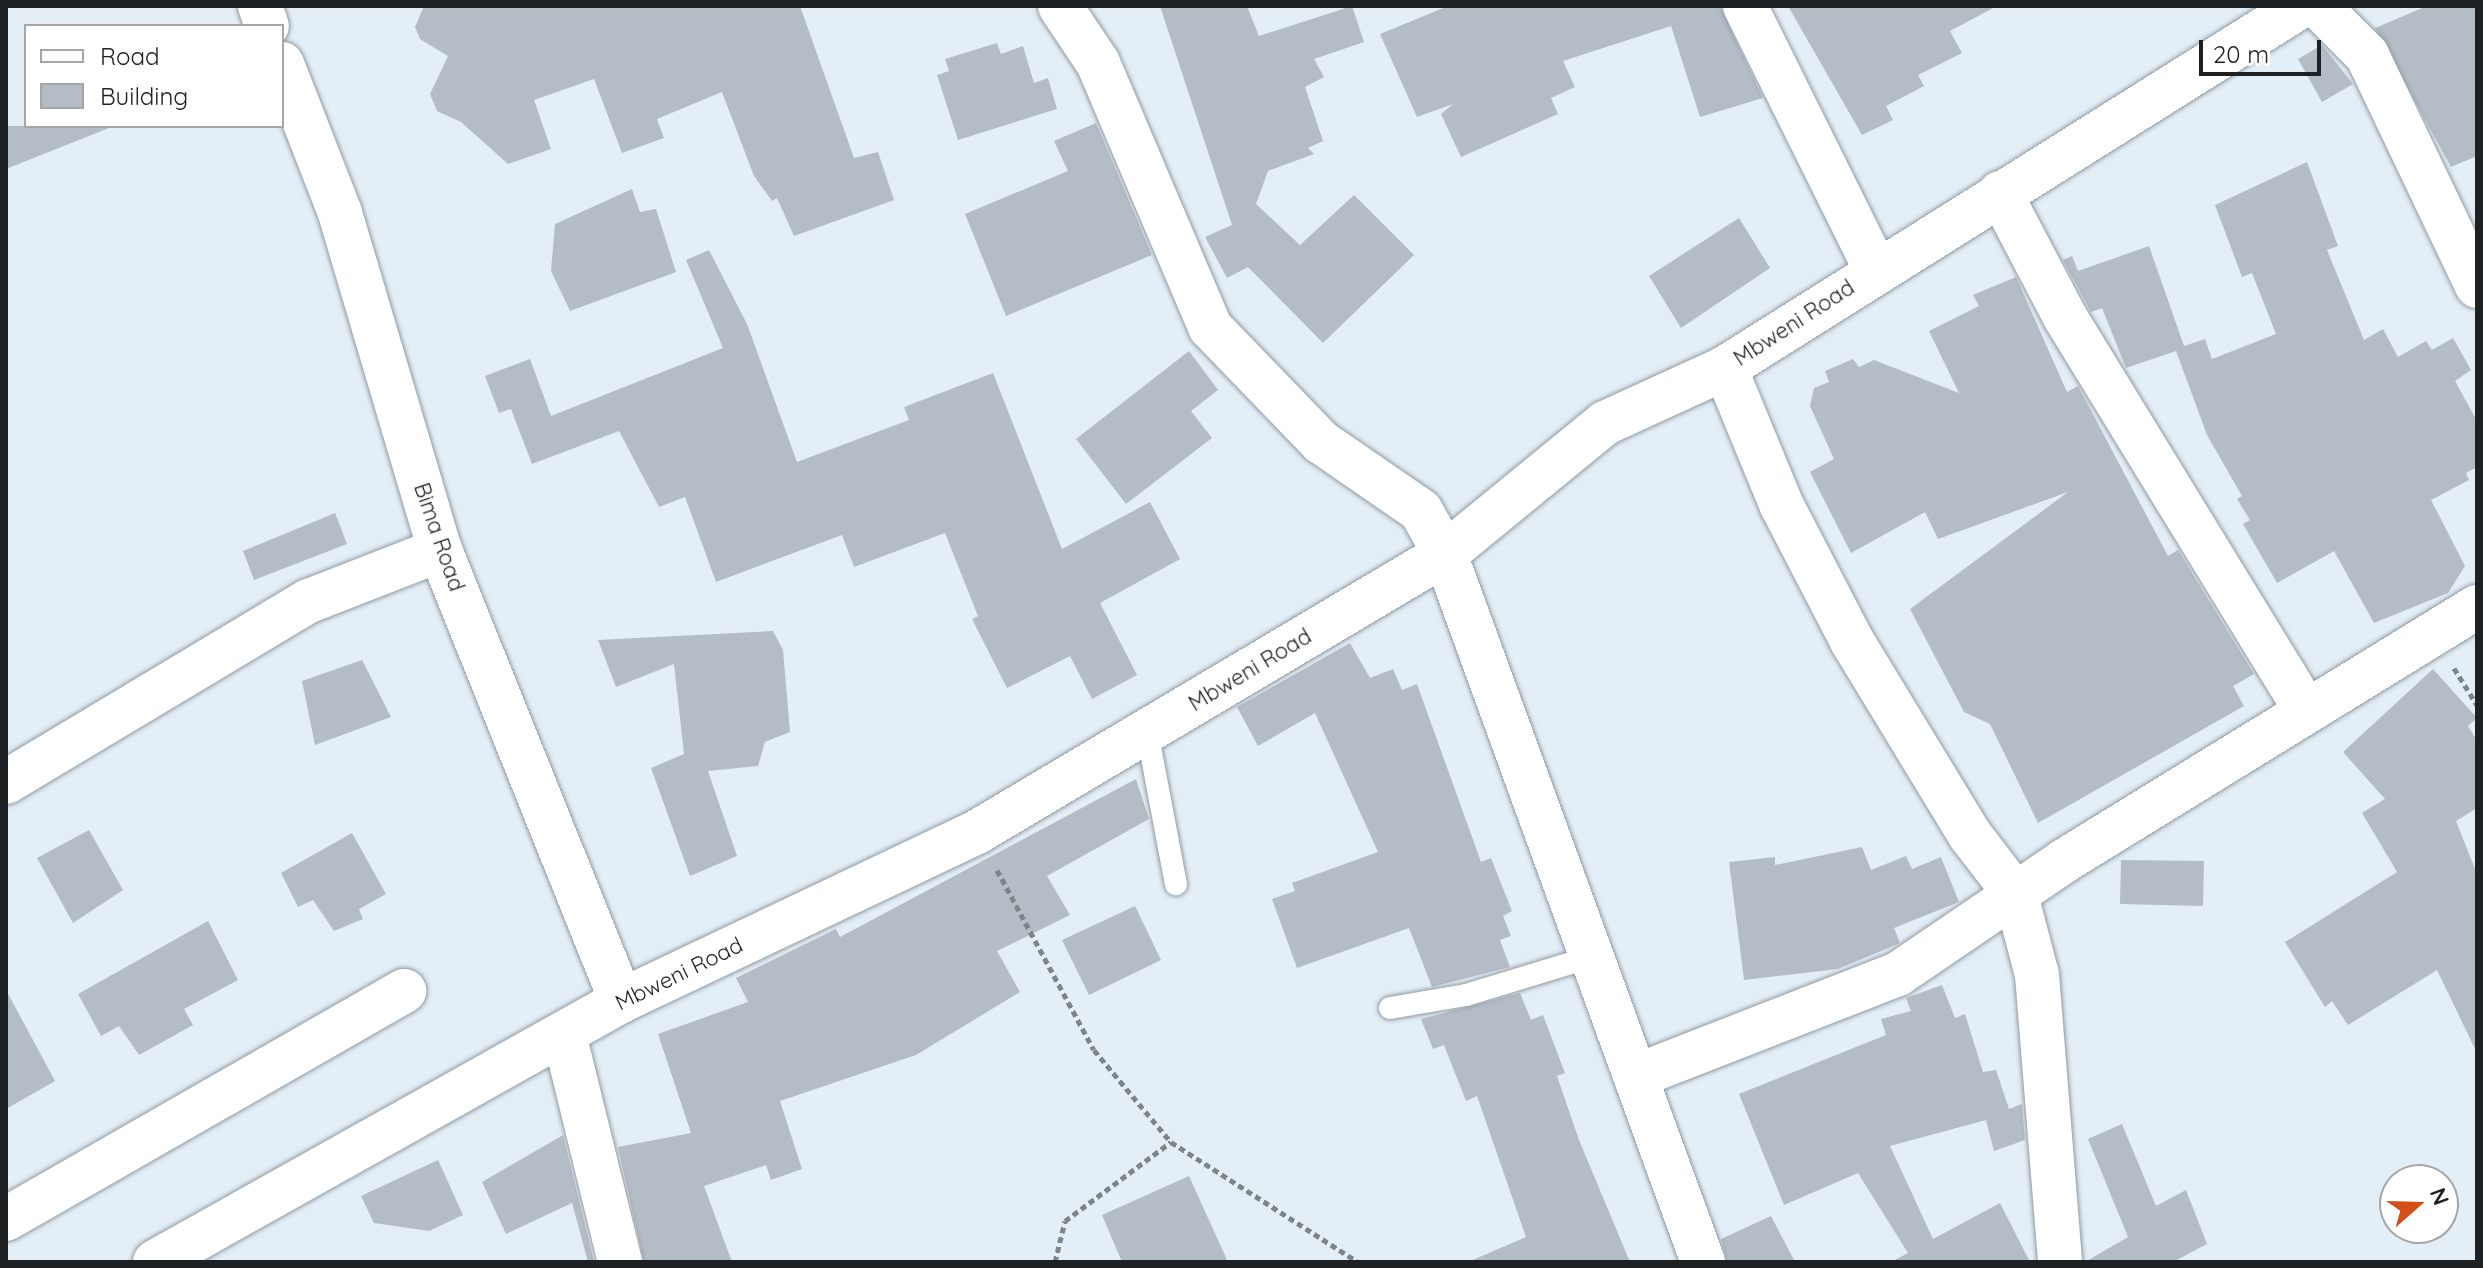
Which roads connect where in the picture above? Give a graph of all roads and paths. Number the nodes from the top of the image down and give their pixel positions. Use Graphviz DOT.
graph roads {
  1 [pos="1060,6"];
  2 [pos="1745,6"];
  3 [pos="2301,6"];
  4 [pos="2318,6"];
  5 [pos="284,69"];
  6 [pos="2000,193"];
  7 [pos="1876,270"];
  8 [pos="2477,286"];
  9 [pos="1725,368"];
  10 [pos="440,550"];
  11 [pos="1445,554"];
  12 [pos="2477,607"];
  13 [pos="2306,711"];
  14 [pos="1147,731"];
  15 [pos="6,782"];
  16 [pos="977,832"];
  17 [pos="1176,884"];
  18 [pos="2016,895"];
  19 [pos="1594,956"];
  20 [pos="404,991"];
  21 [pos="621,1001"];
  22 [pos="1390,1008"];
  23 [pos="564,1034"];
  24 [pos="1639,1075"];
  25 [pos="1171,1142"];
  26 [pos="6,1219"];
  27 [pos="155,1262"];
  28 [pos="620,1262"];
  29 [pos="1055,1262"];
  30 [pos="1358,1262"];
  31 [pos="1703,1262"];
  32 [pos="2060,1262"];
  1 -- 11 [label="street"];
  2 -- 7 [label="street"];
  3 -- 6 [label="street, Mbweni Road"];
  4 -- 8 [label="street"];
  5 -- 10 [label="street, Bima Road"];
  6 -- 7 [label="street, Mbweni Road"];
  6 -- 13 [label="street"];
  7 -- 9 [label="street, Mbweni Road"];
  9 -- 11 [label="street, Mbweni Road"];
  9 -- 18 [label="street"];
  10 -- 15 [label="street"];
  10 -- 21 [label="street, Bima Road"];
  11 -- 14 [label="street, Mbweni Road"];
  11 -- 19 [label="street"];
  12 -- 13 [label="street"];
  13 -- 18 [label="street"];
  14 -- 16 [label="street, Mbweni Road"];
  14 -- 17 [label="lane"];
  16 -- 21 [label="street, Mbweni Road"];
  16 -- 25 [label="path"];
  18 -- 24 [label="street"];
  18 -- 32 [label="street"];
  19 -- 22 [label="lane"];
  19 -- 24 [label="street"];
  20 -- 26 [label="street"];
  21 -- 23 [label="street, Mbweni Road"];
  23 -- 27 [label="street, Mbweni Road"];
  23 -- 28 [label="street"];
  24 -- 31 [label="street"];
  25 -- 29 [label="path"];
  25 -- 30 [label="path"];
}
